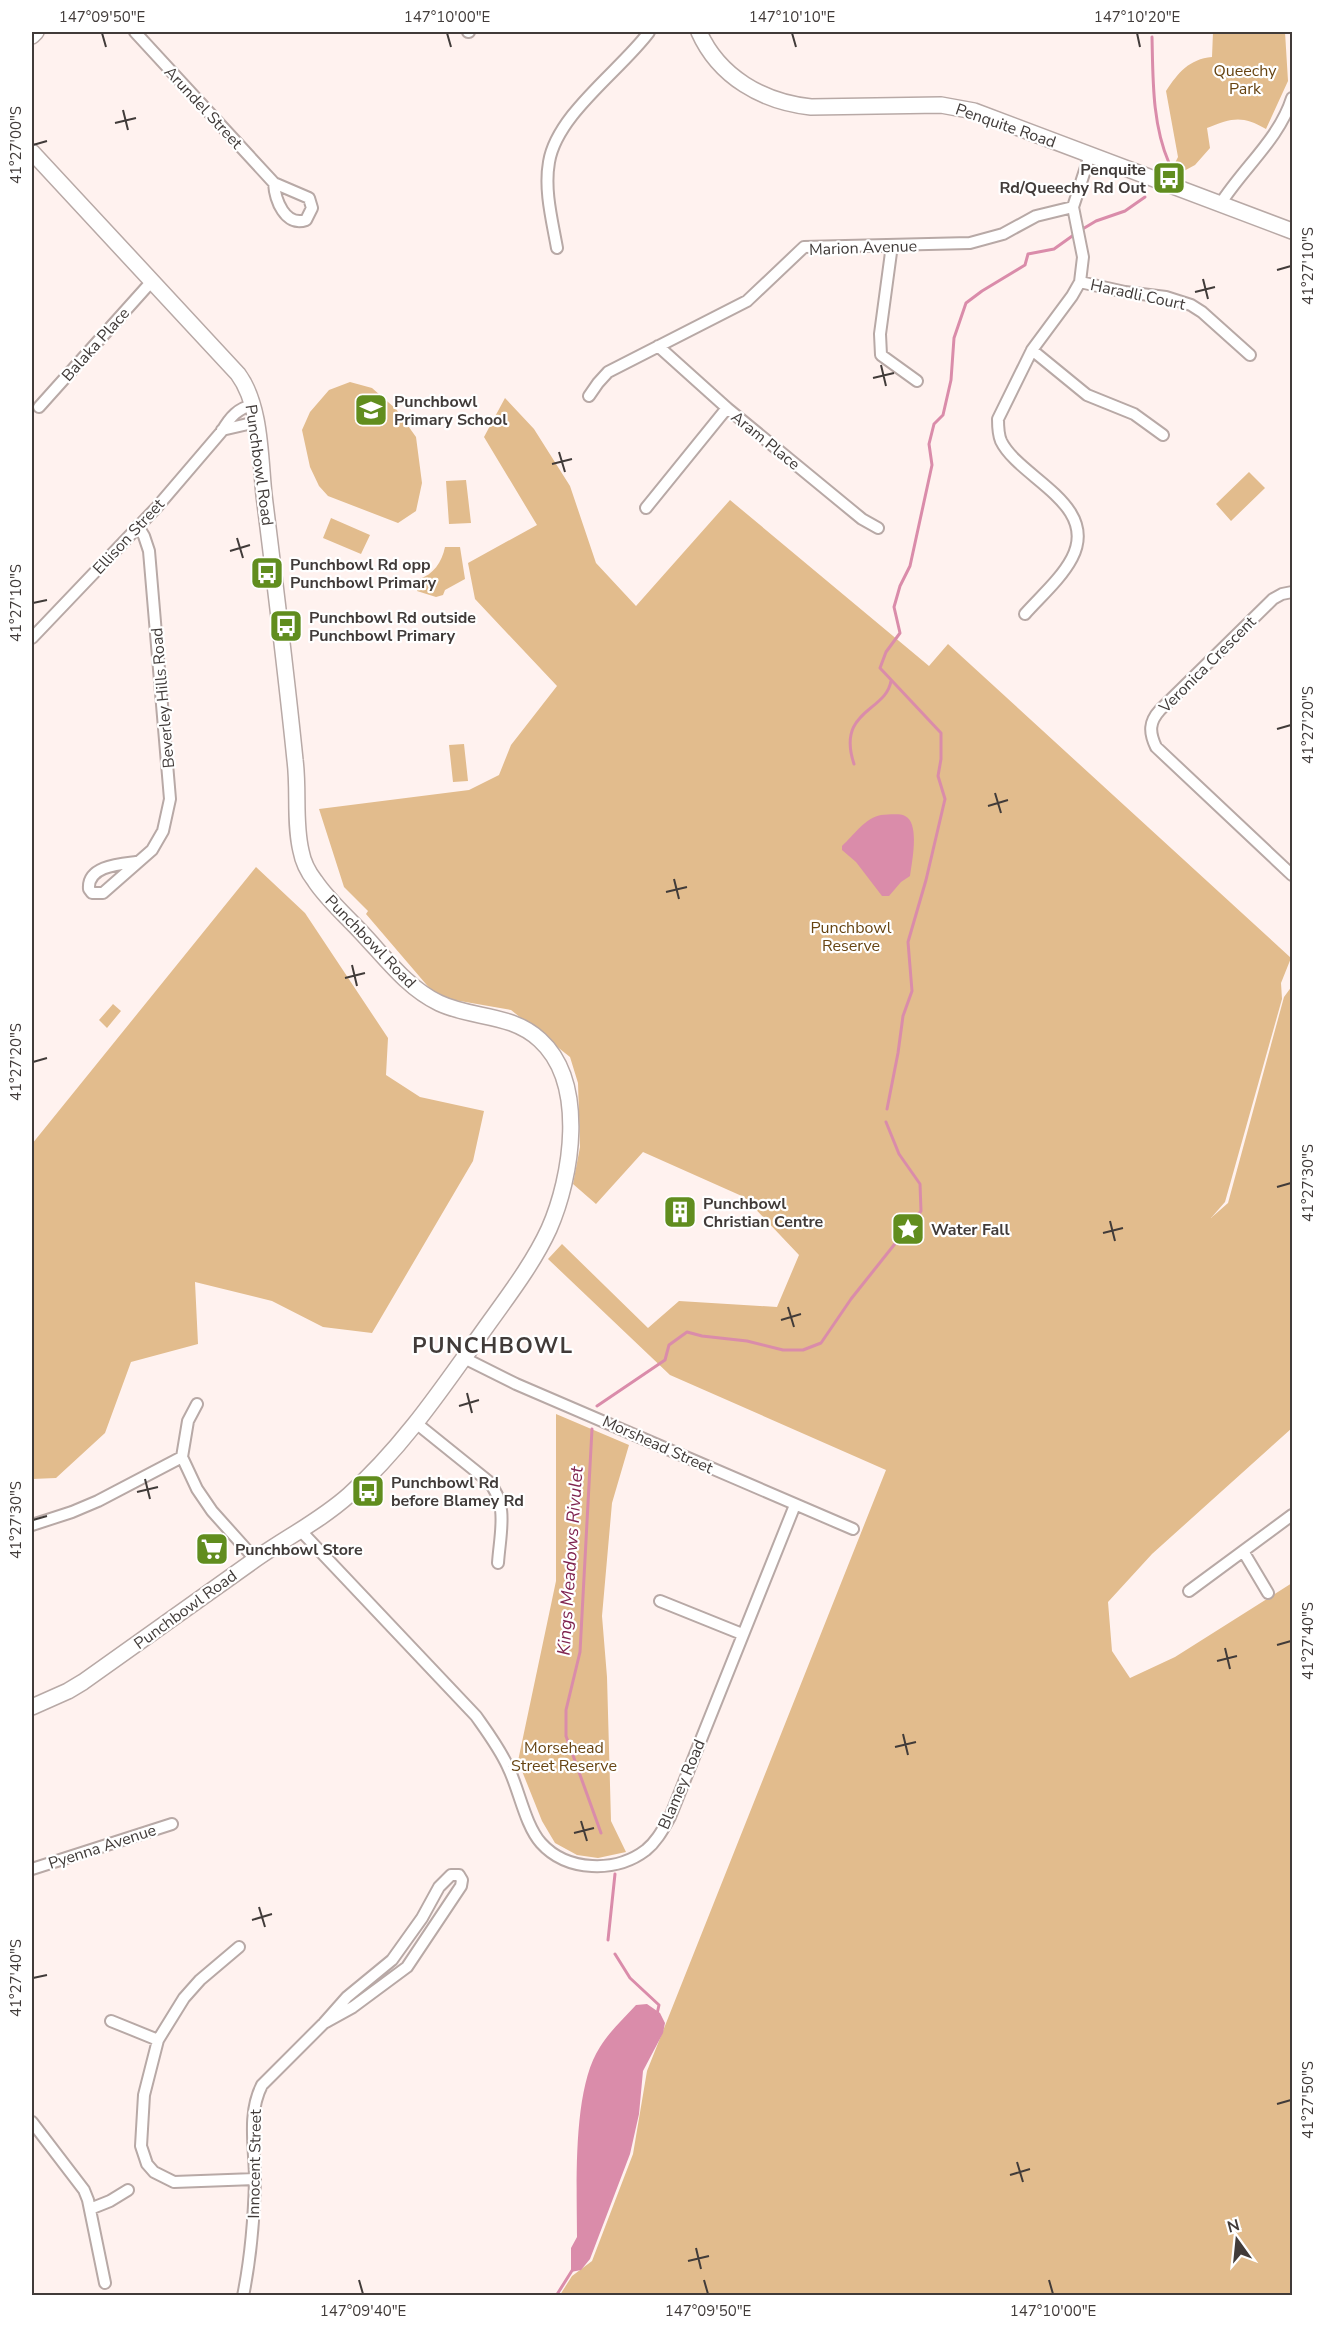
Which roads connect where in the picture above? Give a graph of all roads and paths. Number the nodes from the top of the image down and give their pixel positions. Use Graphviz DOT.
graph roads {
  1 [pos="36,32"];
  2 [pos="135,32"];
  3 [pos="649,32"];
  4 [pos="699,32"];
  5 [pos="32,36"];
  6 [pos="1293,98"];
  7 [pos="32,152"];
  8 [pos="1090,155"];
  9 [pos="274,183"];
  10 [pos="1221,203"];
  11 [pos="1072,207"];
  12 [pos="1293,231"];
  13 [pos="892,245"];
  14 [pos="557,248"];
  15 [pos="152,281"];
  16 [pos="1080,282"];
  17 [pos="658,346"];
  18 [pos="1032,350"];
  19 [pos="1250,355"];
  20 [pos="917,381"];
  21 [pos="589,396"];
  22 [pos="253,405"];
  23 [pos="39,407"];
  24 [pos="727,408"];
  25 [pos="255,422"];
  26 [pos="222,430"];
  27 [pos="1162,435"];
  28 [pos="646,508"];
  29 [pos="138,526"];
  30 [pos="878,528"];
  31 [pos="1293,592"];
  32 [pos="1024,614"];
  33 [pos="32,638"];
  34 [pos="136,862"];
  35 [pos="1293,875"];
  36 [pos="464,1358"];
  37 [pos="197,1404"];
  38 [pos="416,1423"];
  39 [pos="182,1457"];
  40 [pos="795,1504"];
  41 [pos="1293,1515"];
  42 [pos="32,1525"];
  43 [pos="853,1529"];
  44 [pos="300,1530"];
  45 [pos="1244,1551"];
  46 [pos="255,1559"];
  47 [pos="498,1563"];
  48 [pos="1189,1591"];
  49 [pos="1268,1593"];
  50 [pos="660,1601"];
  51 [pos="742,1634"];
  52 [pos="32,1707"];
  53 [pos="172,1824"];
  54 [pos="32,1869"];
  55 [pos="239,1947"];
  56 [pos="111,2022"];
  57 [pos="324,2023"];
  58 [pos="158,2040"];
  59 [pos="32,2122"];
  60 [pos="255,2179"];
  61 [pos="128,2190"];
  62 [pos="90,2209"];
  63 [pos="105,2283"];
  64 [pos="243,2295"];
  1 -- 5 [label="street"];
  2 -- 9 [label="street, Arundel Street"];
  3 -- 14 [label="street"];
  4 -- 8 [label="street, Penquite Road"];
  6 -- 10 [label="street"];
  7 -- 15 [label="street, Punchbowl Road"];
  8 -- 10 [label="street, Penquite Road"];
  8 -- 11 [label="street"];
  10 -- 12 [label="street, Penquite Road"];
  11 -- 13 [label="street, Marion Avenue"];
  11 -- 16 [label="street"];
  13 -- 17 [label="street, Marion Avenue"];
  13 -- 20 [label="street"];
  15 -- 22 [label="street, Punchbowl Road"];
  15 -- 23 [label="street, Balaka Place"];
  16 -- 18 [label="street"];
  16 -- 19 [label="street, Haradli Court"];
  17 -- 21 [label="street, Marion Avenue"];
  17 -- 24 [label="street, Aram Place"];
  18 -- 27 [label="street"];
  18 -- 32 [label="street"];
  22 -- 25 [label="street, Punchbowl Road"];
  22 -- 26 [label="street, Ellison Street"];
  24 -- 28 [label="street"];
  24 -- 30 [label="street, Aram Place"];
  25 -- 26 [label="street"];
  25 -- 36 [label="street, Punchbowl Road"];
  26 -- 29 [label="street, Ellison Street"];
  29 -- 33 [label="street, Ellison Street"];
  29 -- 34 [label="street, Beverley Hills Road"];
  31 -- 35 [label="street, Veronica Crescent"];
  36 -- 38 [label="street, Punchbowl Road"];
  36 -- 40 [label="street, Morshead Street"];
  37 -- 39 [label="street"];
  38 -- 44 [label="street, Punchbowl Road"];
  38 -- 47 [label="street"];
  39 -- 42 [label="street"];
  39 -- 46 [label="street"];
  40 -- 43 [label="street, Morshead Street"];
  40 -- 51 [label="street, Blamey Road"];
  41 -- 45 [label="street"];
  44 -- 46 [label="street, Punchbowl Road"];
  44 -- 51 [label="street, Blamey Road"];
  45 -- 48 [label="street"];
  45 -- 49 [label="street"];
  46 -- 52 [label="street, Punchbowl Road"];
  50 -- 51 [label="street"];
  53 -- 54 [label="street, Pyenna Avenue"];
  55 -- 58 [label="street"];
  56 -- 58 [label="street"];
  57 -- 57 [label="street, Innocent Street"];
  57 -- 60 [label="street, Innocent Street"];
  58 -- 60 [label="street"];
  59 -- 62 [label="street"];
  60 -- 64 [label="street, Innocent Street"];
  61 -- 62 [label="street"];
  62 -- 63 [label="street"];
}
